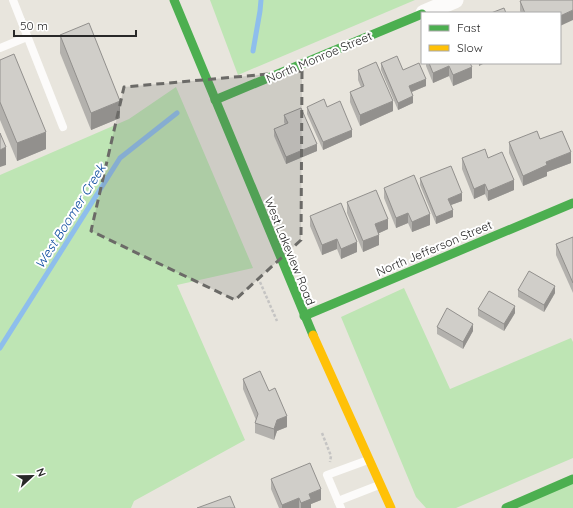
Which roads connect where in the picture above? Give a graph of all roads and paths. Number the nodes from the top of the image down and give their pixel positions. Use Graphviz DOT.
graph roads {
  1 [pos="13,0"];
  2 [pos="174,0"];
  3 [pos="455,0"];
  4 [pos="425,12"];
  5 [pos="421,14"];
  6 [pos="27,37"];
  7 [pos="0,48"];
  8 [pos="215,100"];
  9 [pos="64,127"];
  10 [pos="573,203"];
  11 [pos="260,282"];
  12 [pos="304,316"];
  13 [pos="278,321"];
  14 [pos="322,433"];
  15 [pos="369,459"];
  16 [pos="327,475"];
  17 [pos="573,479"];
  18 [pos="380,484"];
  19 [pos="340,505"];
  20 [pos="391,508"];
  21 [pos="506,508"];
  1 -- 6 [label="lane"];
  2 -- 8 [label="main road, West Lakeview Road"];
  3 -- 4 [label="street, North Monroe Street"];
  5 -- 8 [label="main road, North Monroe Street"];
  6 -- 7 [label="lane"];
  6 -- 9 [label="lane"];
  8 -- 12 [label="main road, West Lakeview Road"];
  10 -- 12 [label="main road, North Jefferson Street"];
  11 -- 13 [label="path"];
  12 -- 15 [label="main road, West Lakeview Road"];
  14 -- 16 [label="path"];
  15 -- 16 [label="lane"];
  15 -- 18 [label="main road, West Lakeview Road"];
  16 -- 19 [label="lane"];
  17 -- 21 [label="main road"];
  18 -- 19 [label="lane"];
  18 -- 20 [label="main road, West Lakeview Road"];
}
